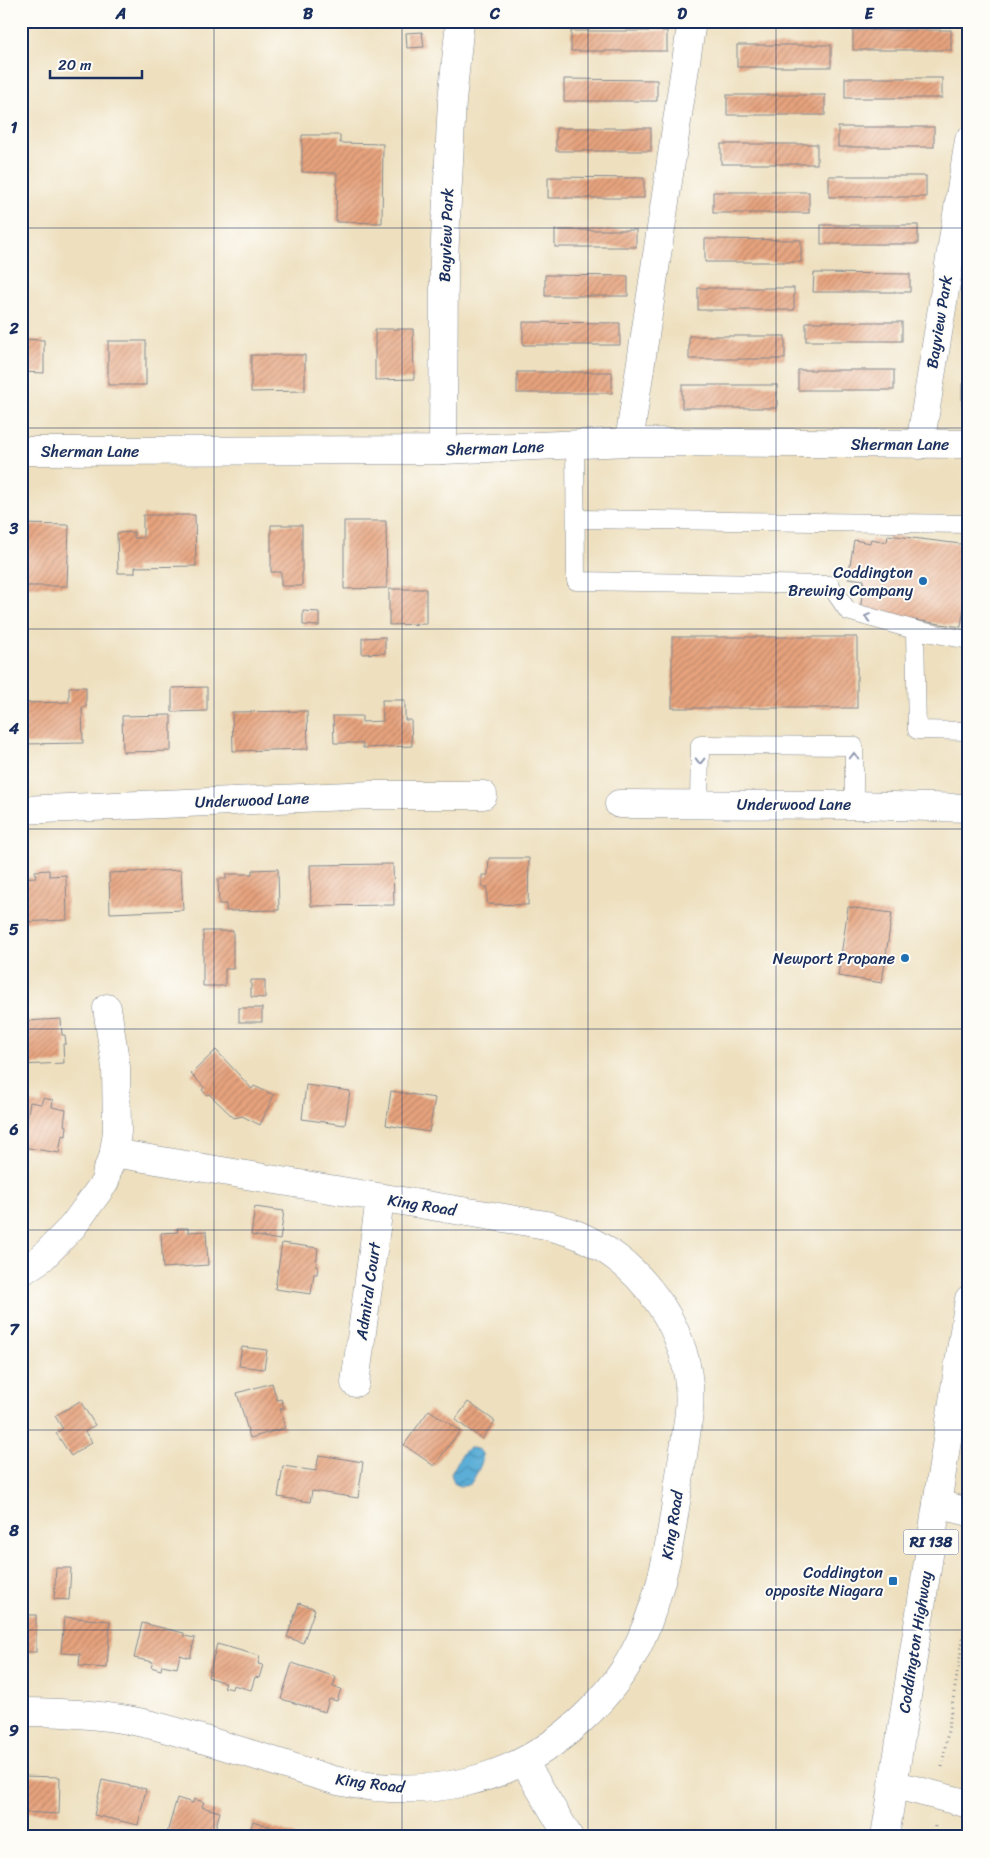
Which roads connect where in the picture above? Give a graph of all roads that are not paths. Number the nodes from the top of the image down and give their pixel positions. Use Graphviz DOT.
graph roads {
  1 [pos="460,21"];
  2 [pos="692,21"];
  3 [pos="969,140"];
  4 [pos="629,442"];
  5 [pos="575,444"];
  6 [pos="969,444"];
  7 [pos="920,445"];
  8 [pos="442,450"];
  9 [pos="21,451"];
  10 [pos="576,519"];
  11 [pos="969,524"];
  12 [pos="915,630"];
  13 [pos="969,640"];
  14 [pos="969,730"];
  15 [pos="483,796"];
  16 [pos="619,804"];
  17 [pos="699,804"];
  18 [pos="854,805"];
  19 [pos="969,808"];
  20 [pos="21,810"];
  21 [pos="107,1008"];
  22 [pos="114,1153"];
  23 [pos="380,1198"];
  24 [pos="21,1272"];
  25 [pos="969,1299"];
  26 [pos="355,1383"];
  27 [pos="937,1504"];
  28 [pos="969,1512"];
  29 [pos="21,1712"];
  30 [pos="524,1762"];
  31 [pos="892,1784"];
  32 [pos="969,1804"];
  33 [pos="569,1837"];
  34 [pos="885,1837"];
  1 -- 8 [label="main road, Bayview Park"];
  2 -- 4 [label="main road"];
  3 -- 7 [label="main road, Bayview Park"];
  4 -- 5 [label="main road, Sherman Lane"];
  4 -- 7 [label="main road, Sherman Lane"];
  5 -- 8 [label="main road, Sherman Lane"];
  5 -- 10 [label="lane"];
  6 -- 7 [label="main road, Sherman Lane"];
  8 -- 9 [label="main road, Sherman Lane"];
  10 -- 11 [label="lane"];
  12 -- 10 [label="lane, one-way"];
  12 -- 13 [label="lane"];
  12 -- 14 [label="lane"];
  15 -- 20 [label="main road, Underwood Lane"];
  16 -- 17 [label="main road, Underwood Lane"];
  17 -- 18 [label="main road, Underwood Lane"];
  18 -- 17 [label="lane, one-way"];
  18 -- 19 [label="main road, Underwood Lane"];
  21 -- 22 [label="main road"];
  22 -- 23 [label="main road, King Road"];
  22 -- 24 [label="main road"];
  23 -- 26 [label="main road, Admiral Court"];
  23 -- 30 [label="main road, King Road"];
  25 -- 27 [label="main road, Coddington Highway / RI 138"];
  27 -- 28 [label="main road"];
  27 -- 31 [label="main road, Coddington Highway / RI 138"];
  29 -- 30 [label="main road, King Road"];
  30 -- 33 [label="main road"];
  31 -- 32 [label="main road"];
  31 -- 34 [label="main road, Coddington Highway / RI 138"];
}
